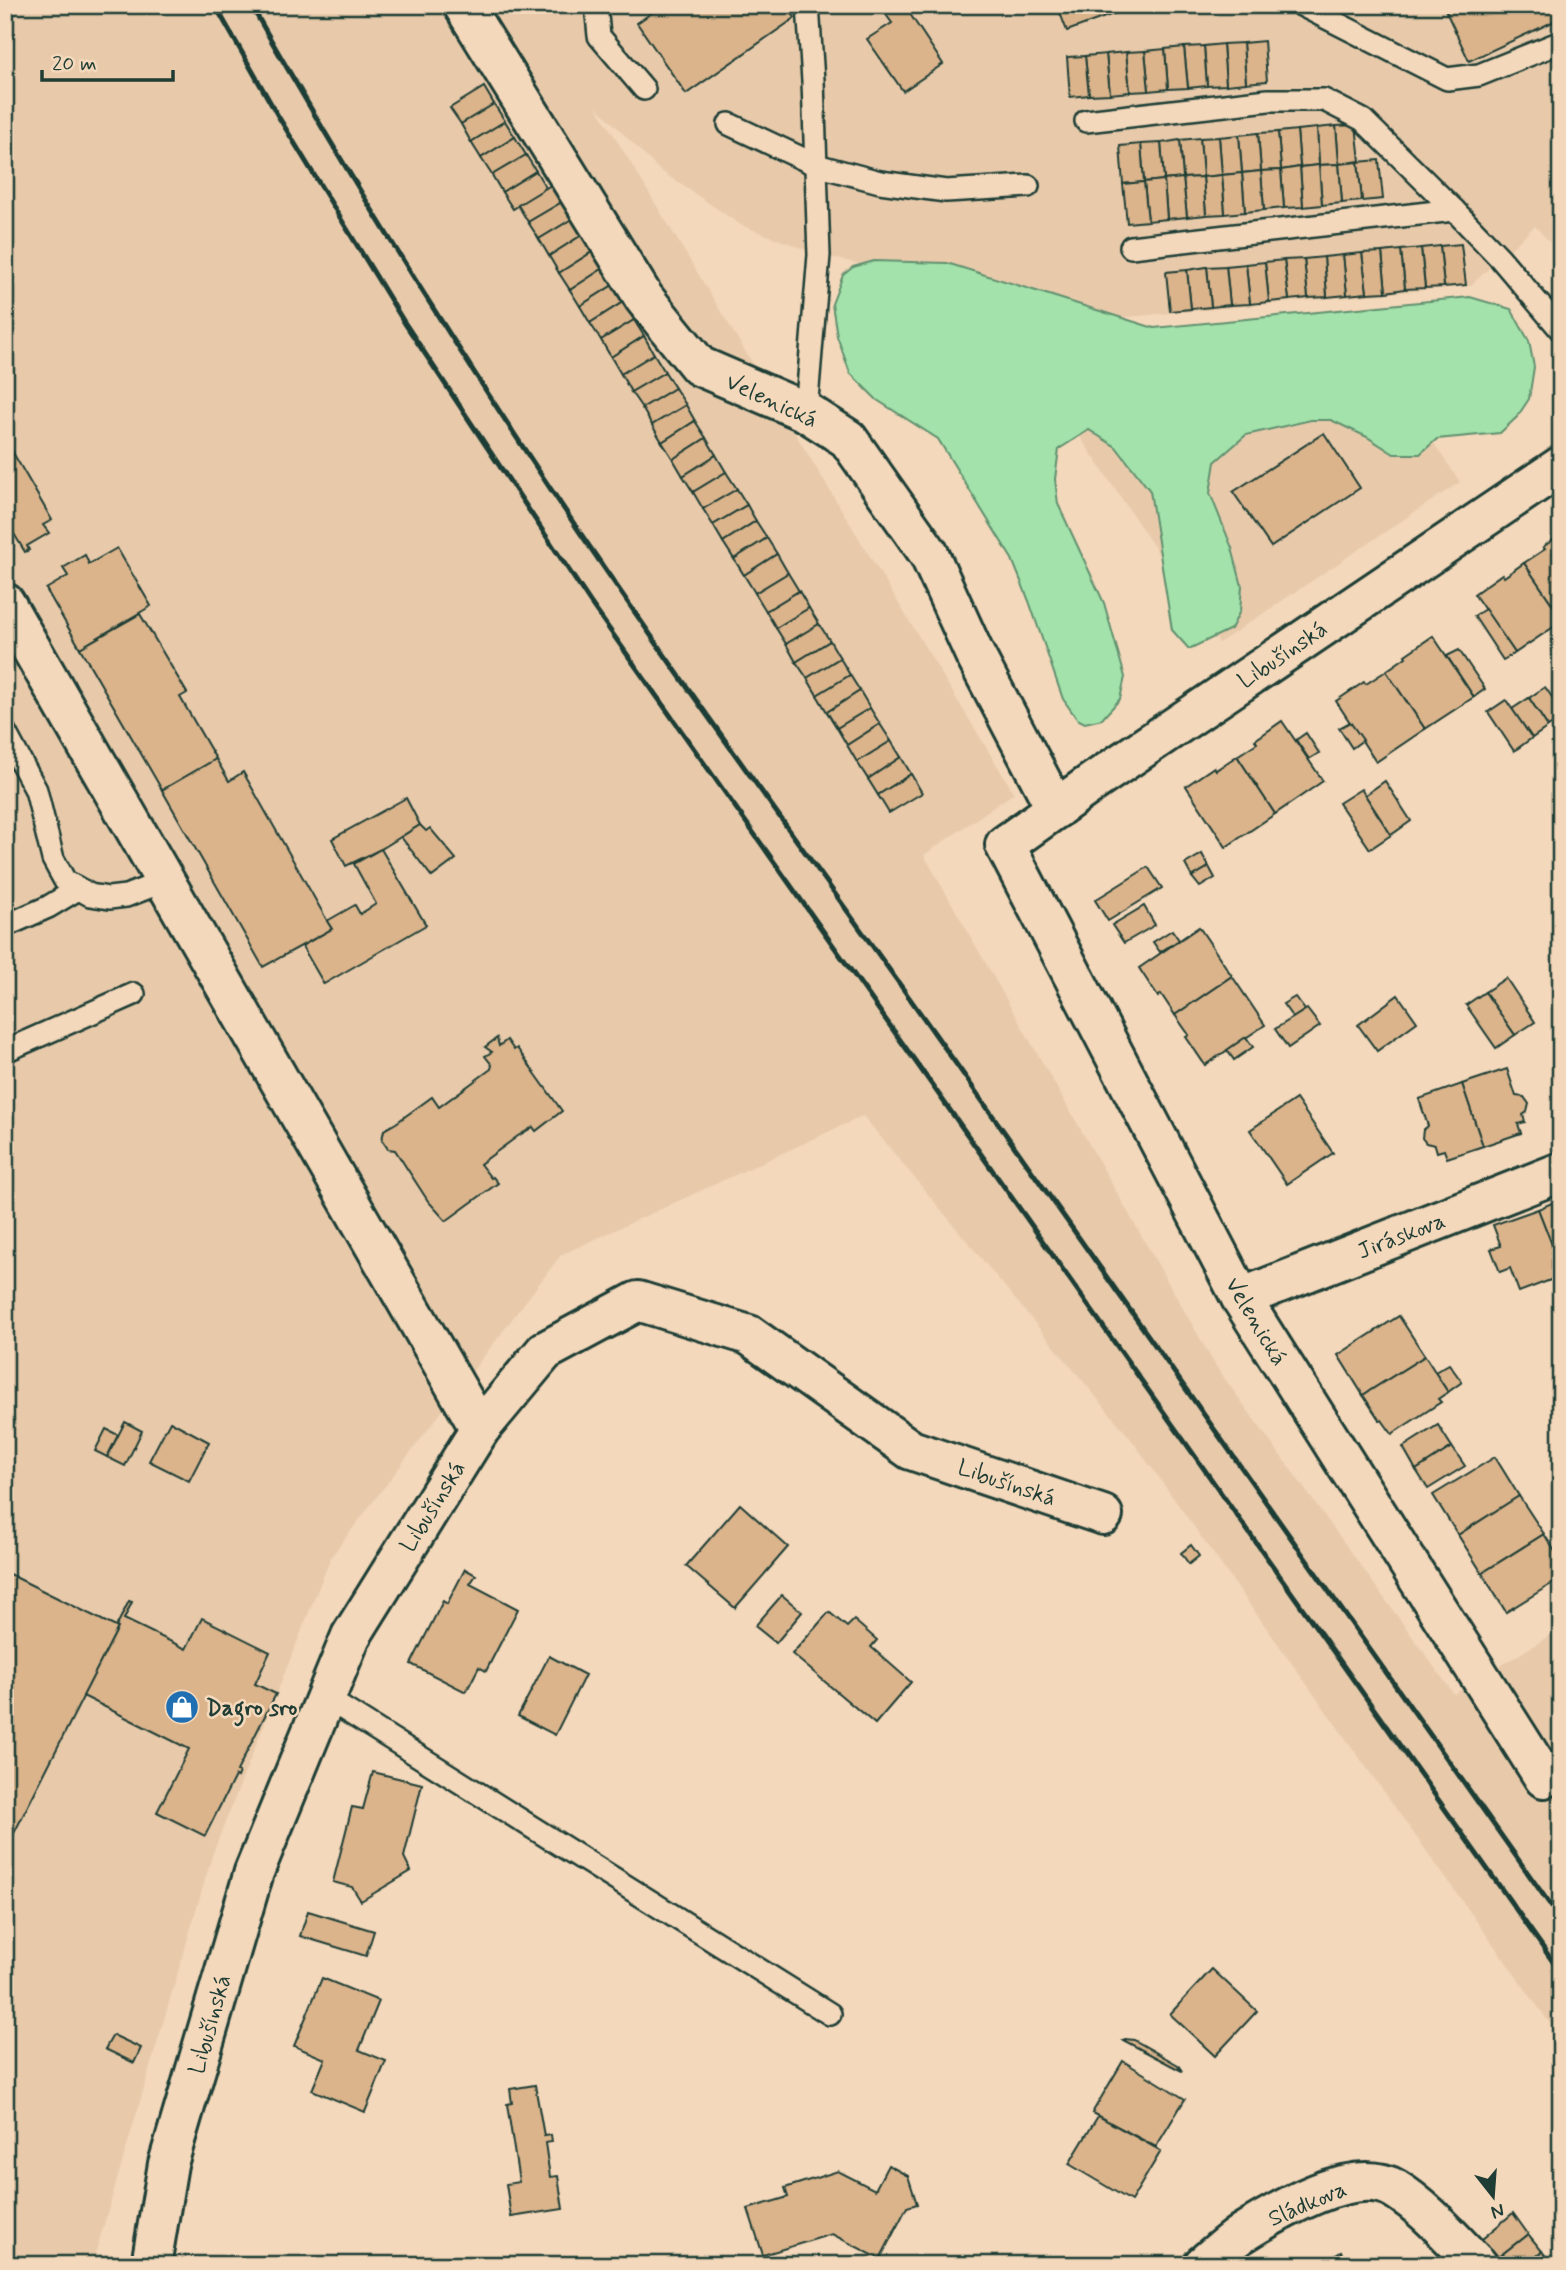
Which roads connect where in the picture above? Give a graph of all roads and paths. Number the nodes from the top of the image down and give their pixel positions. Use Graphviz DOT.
graph roads {
  1 [pos="463,5"];
  2 [pos="596,5"];
  3 [pos="808,5"];
  4 [pos="1301,5"];
  5 [pos="1561,42"];
  6 [pos="644,89"];
  7 [pos="1086,121"];
  8 [pos="729,124"];
  9 [pos="816,165"];
  10 [pos="1028,186"];
  11 [pos="1454,210"];
  12 [pos="1131,247"];
  13 [pos="1561,330"];
  14 [pos="806,412"];
  15 [pos="1561,466"];
  16 [pos="5,603"];
  17 [pos="5,732"];
  18 [pos="1056,808"];
  19 [pos="1005,845"];
  20 [pos="165,881"];
  21 [pos="78,889"];
  22 [pos="5,926"];
  23 [pos="134,994"];
  24 [pos="5,1051"];
  25 [pos="1561,1172"];
  26 [pos="1241,1298"];
  27 [pos="481,1429"];
  28 [pos="1103,1515"];
  29 [pos="326,1698"];
  30 [pos="1544,1778"];
  31 [pos="830,2014"];
  32 [pos="151,2265"];
  33 [pos="1203,2265"];
  34 [pos="1478,2265"];
  1 -- 14 [label="street, Velenická"];
  2 -- 6 [label="lane"];
  3 -- 9 [label="lane"];
  4 -- 5 [label="lane"];
  7 -- 11 [label="lane"];
  8 -- 9 [label="lane"];
  9 -- 10 [label="lane"];
  9 -- 14 [label="lane"];
  11 -- 12 [label="lane"];
  11 -- 13 [label="lane"];
  14 -- 18 [label="street, Velenická"];
  15 -- 18 [label="street, Libušínská"];
  16 -- 20 [label="street"];
  17 -- 21 [label="lane"];
  18 -- 19 [label="street, Libušínská"];
  19 -- 26 [label="street, Velenická"];
  20 -- 21 [label="lane"];
  20 -- 27 [label="street"];
  21 -- 22 [label="lane"];
  23 -- 24 [label="lane"];
  25 -- 26 [label="street, Jiráskova"];
  26 -- 30 [label="street, Velenická"];
  27 -- 28 [label="street, Libušínská"];
  27 -- 29 [label="street, Libušínská"];
  29 -- 31 [label="lane"];
  29 -- 32 [label="street, Libušínská"];
  33 -- 34 [label="street, Sládkova"];
}
